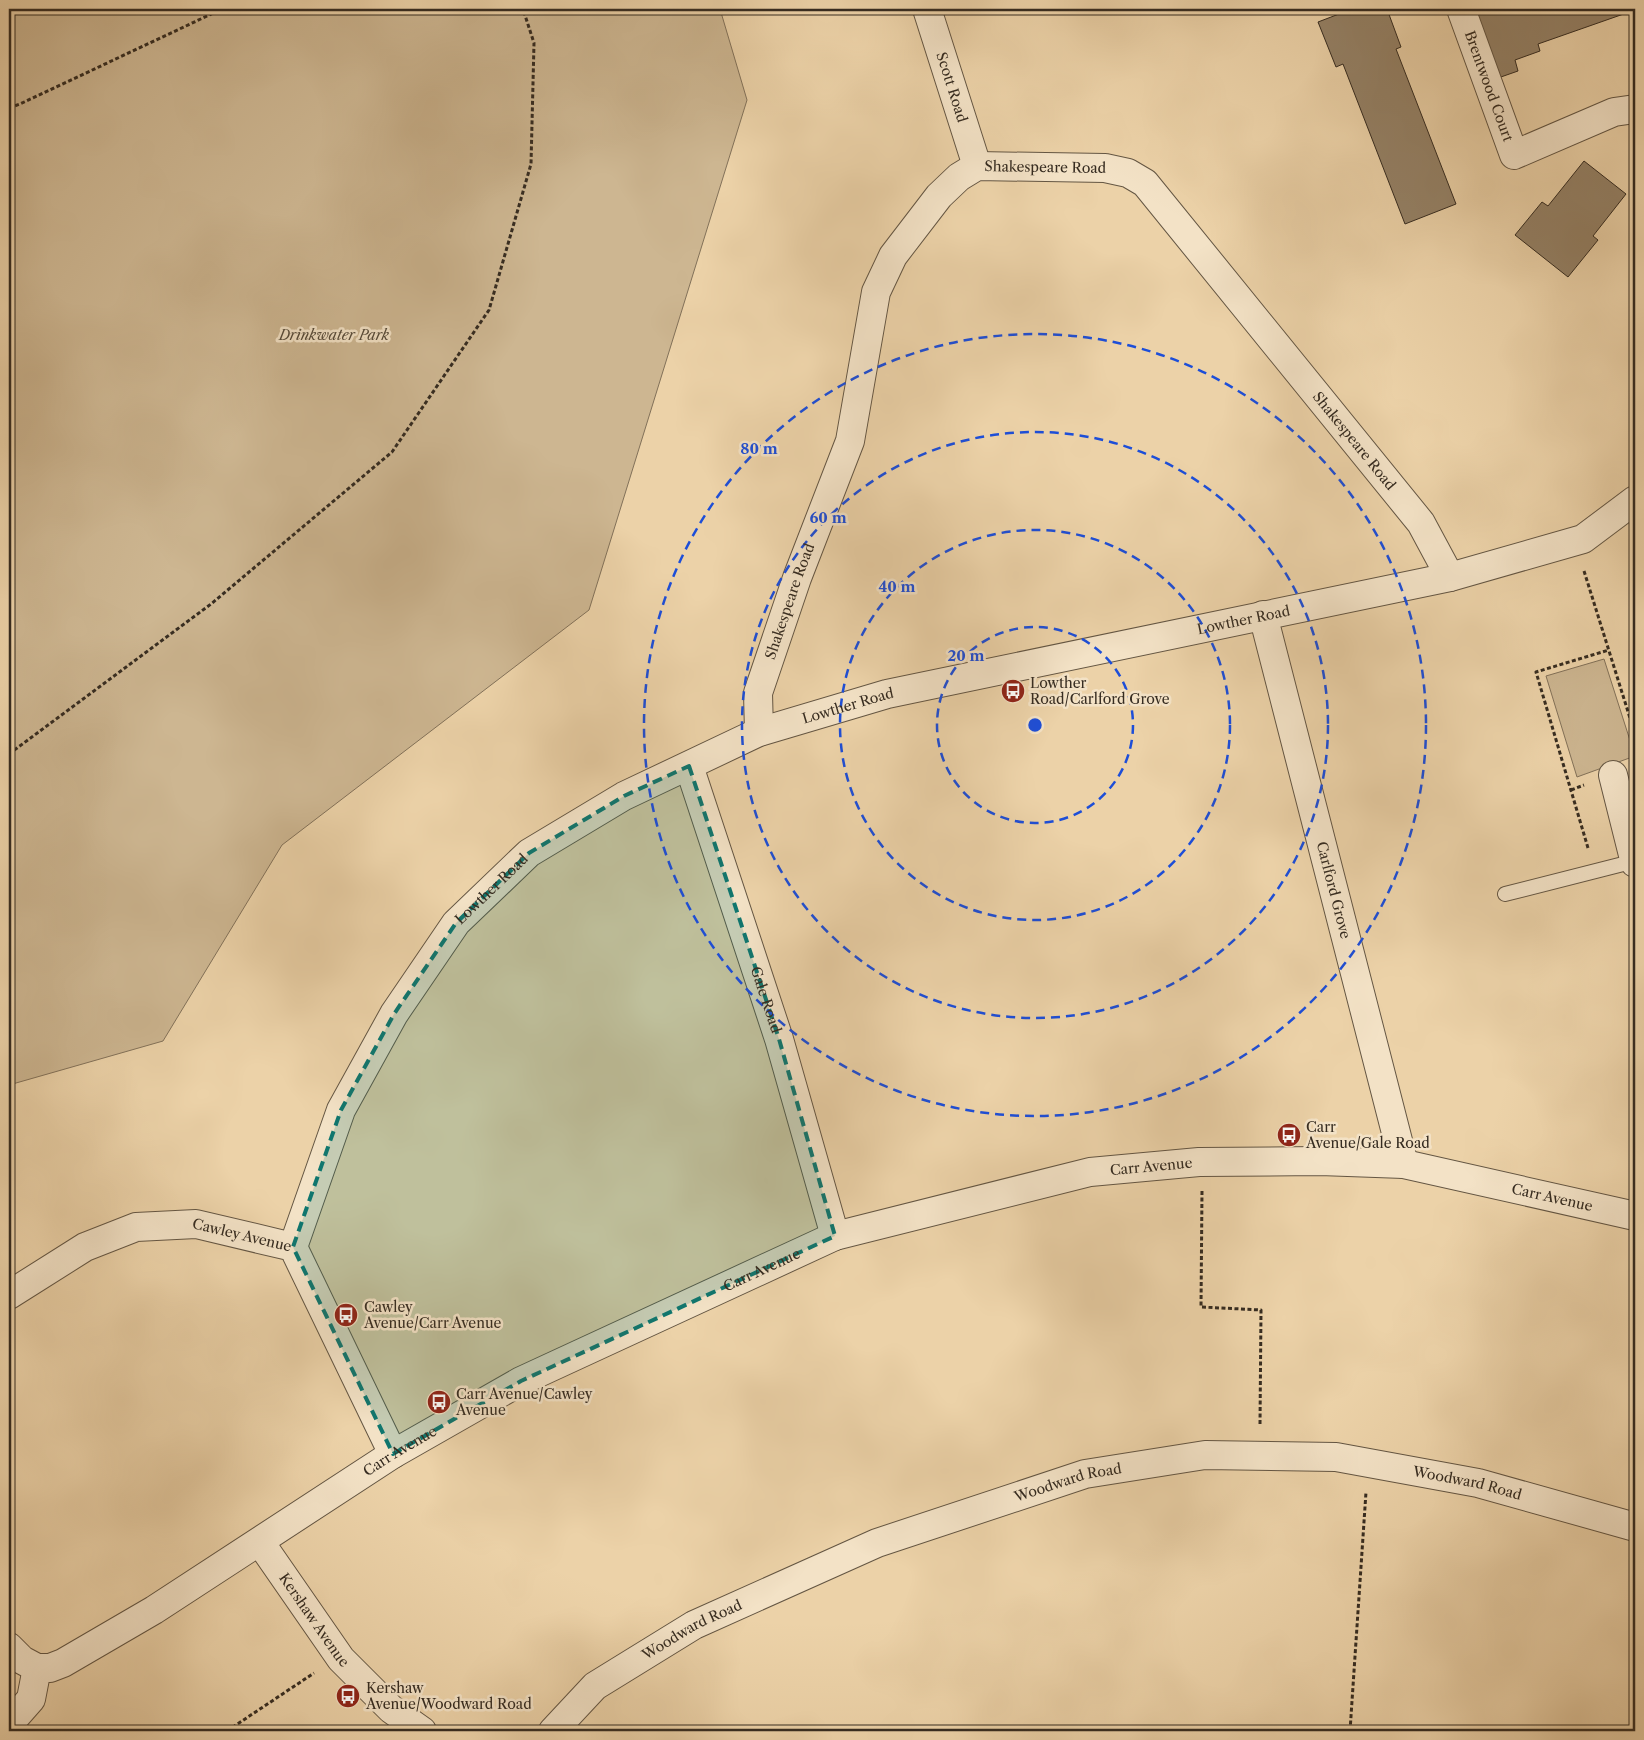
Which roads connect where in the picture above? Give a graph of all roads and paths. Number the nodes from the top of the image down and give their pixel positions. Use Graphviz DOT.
graph roads {
  1 [pos="222,9"];
  2 [pos="523,9"];
  3 [pos="927,9"];
  4 [pos="1461,9"];
  5 [pos="9,108"];
  6 [pos="1635,109"];
  7 [pos="977,166"];
  8 [pos="1635,500"];
  9 [pos="1575,542"];
  10 [pos="1450,577"];
  11 [pos="1263,615"];
  12 [pos="1609,650"];
  13 [pos="759,732"];
  14 [pos="1635,734"];
  15 [pos="9,754"];
  16 [pos="689,766"];
  17 [pos="1613,775"];
  18 [pos="1635,862"];
  19 [pos="1594,871"];
  20 [pos="1505,894"];
  21 [pos="1200,1162"];
  22 [pos="1404,1164"];
  23 [pos="1635,1216"];
  24 [pos="835,1236"];
  25 [pos="293,1247"];
  26 [pos="9,1295"];
  27 [pos="393,1454"];
  28 [pos="1259,1456"];
  29 [pos="1370,1464"];
  30 [pos="1635,1527"];
  31 [pos="260,1542"];
  32 [pos="9,1646"];
  33 [pos="341,1659"];
  34 [pos="37,1668"];
  35 [pos="9,1724"];
  36 [pos="227,1731"];
  37 [pos="422,1731"];
  38 [pos="553,1731"];
  39 [pos="1350,1731"];
  1 -- 5 [label="path"];
  2 -- 15 [label="path"];
  3 -- 7 [label="street, Scott Road"];
  4 -- 6 [label="street, Brentwood Court"];
  7 -- 10 [label="street, Shakespeare Road"];
  7 -- 13 [label="street, Shakespeare Road"];
  8 -- 9 [label="street, Lowther Road"];
  9 -- 10 [label="street, Lowther Road"];
  9 -- 12 [label="path"];
  10 -- 11 [label="street, Lowther Road"];
  11 -- 13 [label="street, Lowther Road"];
  11 -- 22 [label="street, Carlford Grove"];
  12 -- 14 [label="path"];
  12 -- 19 [label="path"];
  13 -- 16 [label="street, Lowther Road"];
  16 -- 24 [label="street, Gale Road"];
  16 -- 25 [label="street, Lowther Road"];
  17 -- 18 [label="street"];
  18 -- 19 [label="lane"];
  19 -- 20 [label="lane"];
  21 -- 22 [label="street, Carr Avenue"];
  21 -- 24 [label="street, Carr Avenue"];
  21 -- 28 [label="path"];
  22 -- 23 [label="street, Carr Avenue"];
  24 -- 27 [label="street, Carr Avenue"];
  25 -- 26 [label="street, Cawley Avenue"];
  25 -- 27 [label="street, Cawley Avenue"];
  27 -- 31 [label="street, Carr Avenue"];
  28 -- 29 [label="street, Woodward Road"];
  28 -- 38 [label="street, Woodward Road"];
  29 -- 30 [label="street, Woodward Road"];
  29 -- 39 [label="path"];
  31 -- 33 [label="street, Kershaw Avenue"];
  31 -- 34 [label="street, Carr Avenue"];
  32 -- 34 [label="street"];
  33 -- 36 [label="path"];
  33 -- 37 [label="street, Kershaw Avenue"];
  34 -- 35 [label="street"];
}
